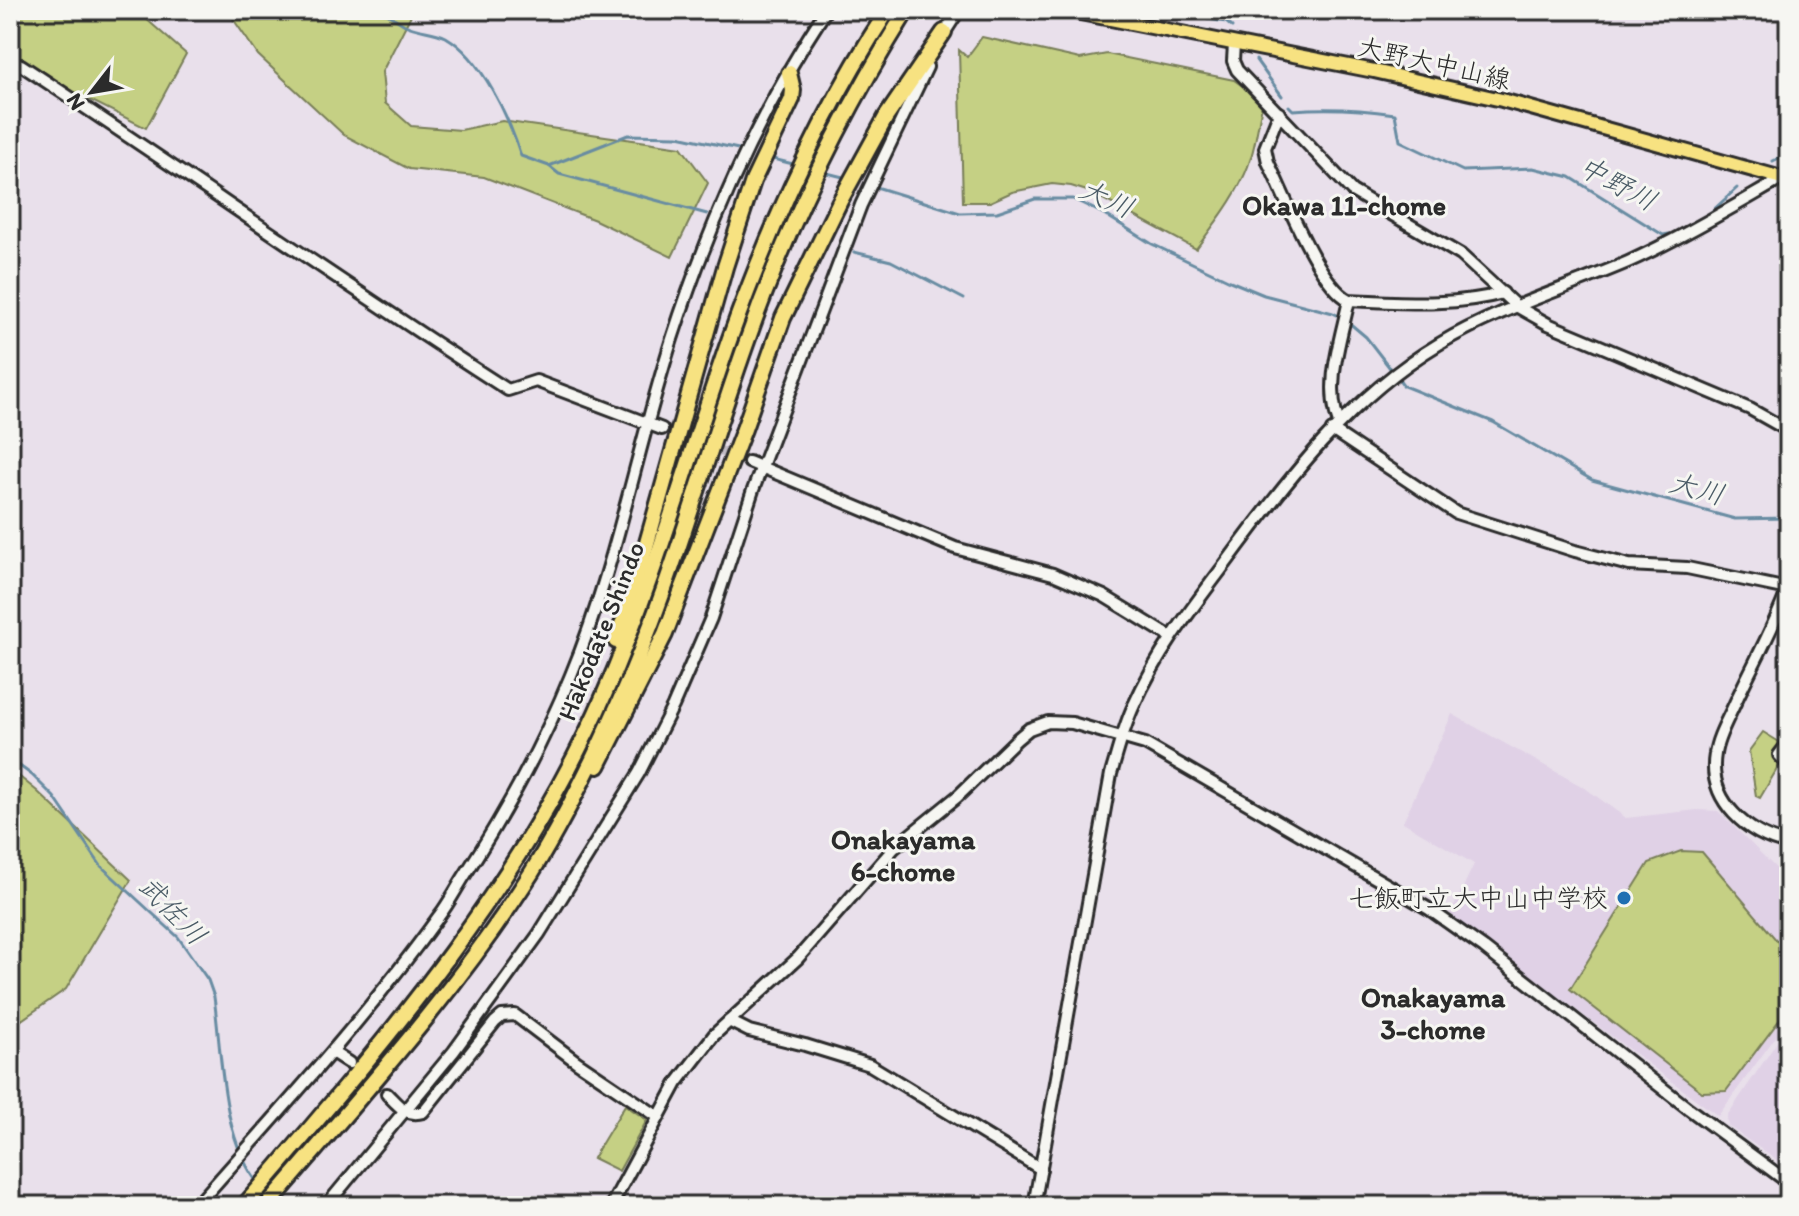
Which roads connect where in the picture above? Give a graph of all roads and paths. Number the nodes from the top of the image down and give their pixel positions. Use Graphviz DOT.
graph roads {
  1 [pos="826,10"];
  2 [pos="888,10"];
  3 [pos="907,10"];
  4 [pos="959,10"];
  5 [pos="1065,10"];
  6 [pos="944,32"];
  7 [pos="1234,44"];
  8 [pos="10,67"];
  9 [pos="789,73"];
  10 [pos="1279,113"];
  11 [pos="1787,178"];
  12 [pos="1503,293"];
  13 [pos="1349,300"];
  14 [pos="1516,306"];
  15 [pos="649,423"];
  16 [pos="1336,427"];
  17 [pos="662,429"];
  18 [pos="1789,431"];
  19 [pos="749,462"];
  20 [pos="762,467"];
  21 [pos="1788,587"];
  22 [pos="1171,637"];
  23 [pos="1123,736"];
  24 [pos="1789,742"];
  25 [pos="576,755"];
  26 [pos="1789,765"];
  27 [pos="1789,844"];
  28 [pos="532,871"];
  29 [pos="729,1021"];
  30 [pos="332,1052"];
  31 [pos="349,1063"];
  32 [pos="387,1094"];
  33 [pos="405,1111"];
  34 [pos="657,1116"];
  35 [pos="1041,1169"];
  36 [pos="1789,1183"];
  37 [pos="246,1204"];
  38 [pos="196,1206"];
  39 [pos="267,1206"];
  40 [pos="326,1206"];
  41 [pos="611,1206"];
  42 [pos="1034,1206"];
  1 -- 9 [label="street"];
  2 -- 25 [label="highway, Hakodate Shindo"];
  3 -- 28 [label="highway, Hakodate Shindo"];
  4 -- 6 [label="street"];
  5 -- 7 [label="main road, 大野大中山線"];
  6 -- 20 [label="street"];
  6 -- 28 [label="highway"];
  7 -- 10 [label="street"];
  7 -- 11 [label="main road, 大野大中山線"];
  8 -- 15 [label="street"];
  9 -- 15 [label="street"];
  9 -- 25 [label="highway"];
  10 -- 12 [label="street"];
  10 -- 13 [label="street"];
  11 -- 14 [label="street"];
  12 -- 13 [label="street"];
  12 -- 14 [label="street"];
  13 -- 16 [label="street"];
  14 -- 16 [label="street"];
  14 -- 18 [label="street"];
  15 -- 17 [label="street"];
  15 -- 30 [label="street"];
  16 -- 21 [label="street"];
  16 -- 22 [label="street"];
  19 -- 20 [label="street"];
  20 -- 22 [label="street"];
  20 -- 33 [label="street"];
  21 -- 27 [label="street"];
  22 -- 23 [label="street"];
  23 -- 29 [label="street"];
  23 -- 35 [label="street"];
  23 -- 36 [label="street"];
  24 -- 26 [label="street"];
  25 -- 37 [label="highway, Hakodate Shindo"];
  28 -- 39 [label="highway, Hakodate Shindo"];
  29 -- 34 [label="street"];
  29 -- 35 [label="street"];
  30 -- 31 [label="street"];
  30 -- 38 [label="street"];
  32 -- 33 [label="street"];
  33 -- 34 [label="street"];
  33 -- 40 [label="street"];
  34 -- 41 [label="street"];
  35 -- 42 [label="street"];
}
